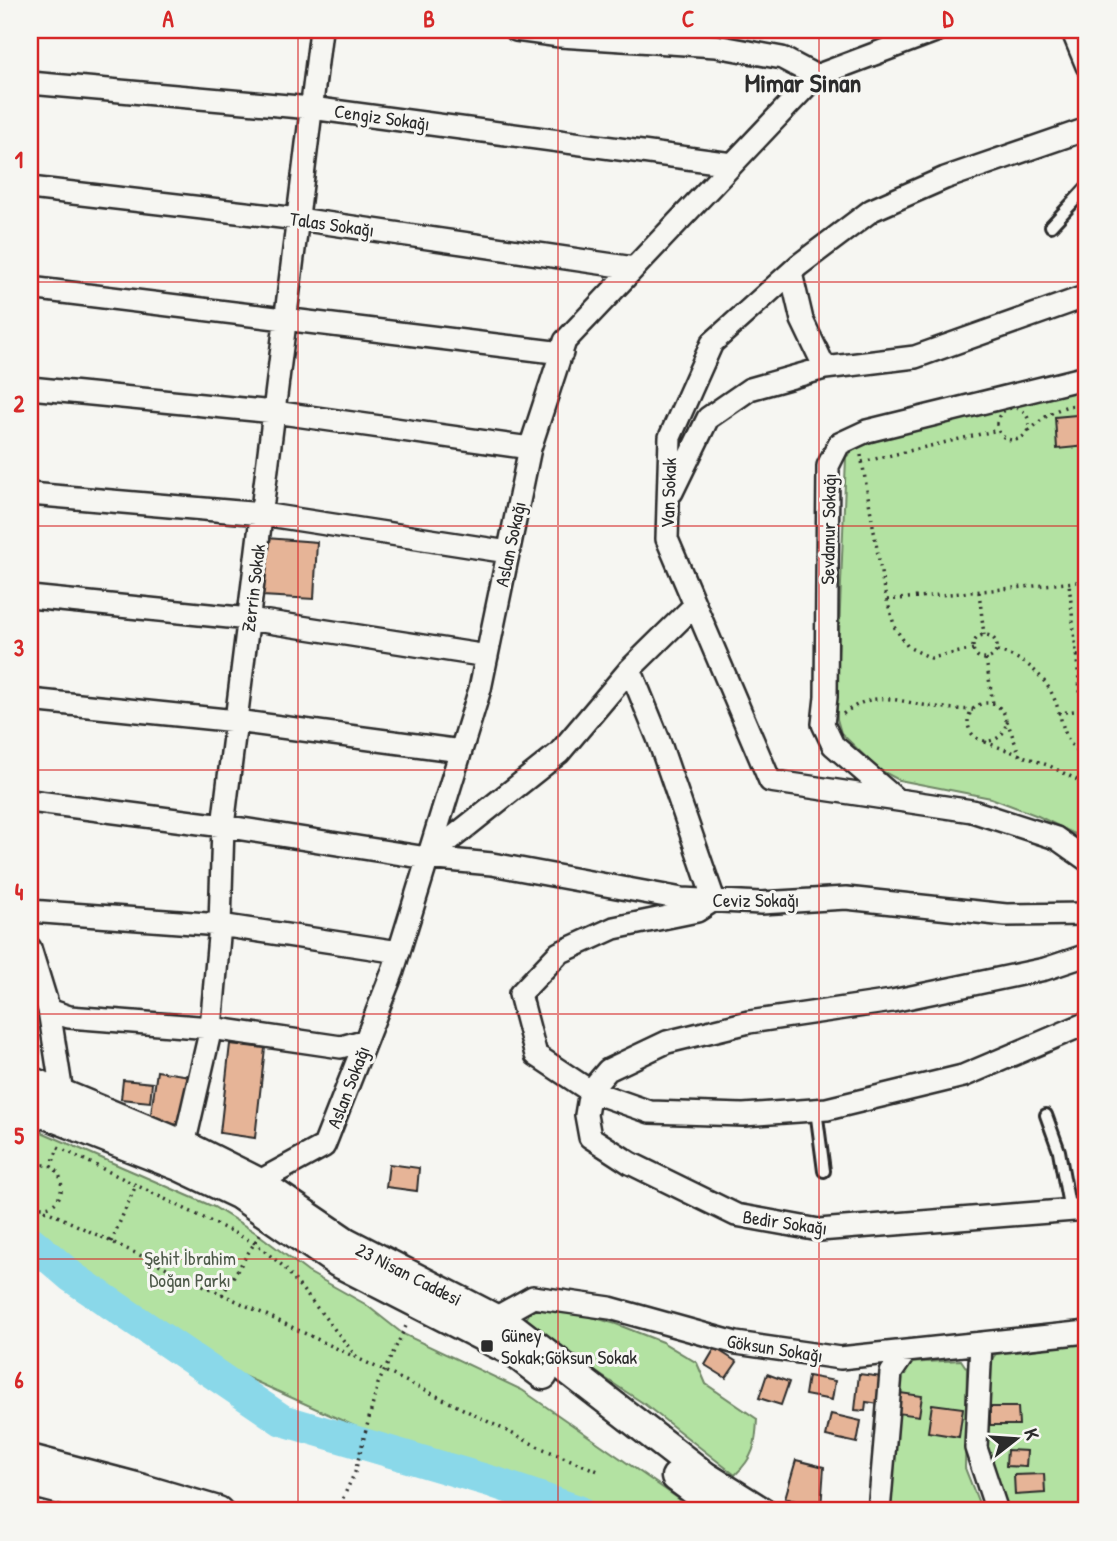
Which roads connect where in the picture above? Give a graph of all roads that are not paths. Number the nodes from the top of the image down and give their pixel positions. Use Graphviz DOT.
graph roads {
  1 [pos="321,30"];
  2 [pos="516,30"];
  3 [pos="582,30"];
  4 [pos="938,30"];
  5 [pos="1073,30"];
  6 [pos="560,36"];
  7 [pos="1087,66"];
  8 [pos="816,76"];
  9 [pos="30,83"];
  10 [pos="312,107"];
  11 [pos="1087,129"];
  12 [pos="732,164"];
  13 [pos="30,187"];
  14 [pos="1087,187"];
  15 [pos="298,219"];
  16 [pos="1051,226"];
  17 [pos="634,268"];
  18 [pos="791,273"];
  19 [pos="30,288"];
  20 [pos="1087,296"];
  21 [pos="285,320"];
  22 [pos="562,353"];
  23 [pos="825,368"];
  24 [pos="1087,377"];
  25 [pos="30,388"];
  26 [pos="274,411"];
  27 [pos="530,448"];
  28 [pos="30,494"];
  29 [pos="668,500"];
  30 [pos="261,514"];
  31 [pos="508,552"];
  32 [pos="30,597"];
  33 [pos="695,605"];
  34 [pos="249,619"];
  35 [pos="486,656"];
  36 [pos="630,669"];
  37 [pos="30,700"];
  38 [pos="236,721"];
  39 [pos="461,751"];
  40 [pos="897,800"];
  41 [pos="30,802"];
  42 [pos="223,826"];
  43 [pos="427,858"];
  44 [pos="1087,860"];
  45 [pos="715,901"];
  46 [pos="30,911"];
  47 [pos="1087,914"];
  48 [pos="220,925"];
  49 [pos="30,948"];
  50 [pos="398,952"];
  51 [pos="1087,955"];
  52 [pos="49,1010"];
  53 [pos="1087,1023"];
  54 [pos="211,1028"];
  55 [pos="366,1040"];
  56 [pos="30,1081"];
  57 [pos="590,1091"];
  58 [pos="30,1108"];
  59 [pos="816,1110"];
  60 [pos="1046,1115"];
  61 [pos="60,1120"];
  62 [pos="184,1145"];
  63 [pos="824,1171"];
  64 [pos="258,1182"];
  65 [pos="1079,1210"];
  66 [pos="488,1327"];
  67 [pos="1087,1332"];
  68 [pos="981,1343"];
  69 [pos="906,1351"];
  70 [pos="30,1459"];
  71 [pos="705,1476"];
  72 [pos="30,1482"];
  73 [pos="716,1510"];
  74 [pos="141,1511"];
  75 [pos="218,1511"];
  76 [pos="761,1511"];
  77 [pos="879,1511"];
  78 [pos="997,1511"];
  1 -- 10 [label="street, Zerrin Sokak"];
  2 -- 6 [label="street"];
  3 -- 6 [label="street"];
  4 -- 8 [label="street, Aslan Sokağı"];
  5 -- 7 [label="street"];
  6 -- 8 [label="street"];
  8 -- 12 [label="street, Aslan Sokağı"];
  9 -- 10 [label="street, Cengiz Sokağı"];
  10 -- 12 [label="street, Cengiz Sokağı"];
  10 -- 15 [label="street, Zerrin Sokak"];
  11 -- 18 [label="street, Van Sokak"];
  12 -- 17 [label="street, Aslan Sokağı"];
  13 -- 15 [label="street, Talas Sokağı"];
  14 -- 16 [label="lane"];
  15 -- 17 [label="street, Talas Sokağı"];
  15 -- 21 [label="street, Zerrin Sokak"];
  17 -- 22 [label="street, Aslan Sokağı"];
  18 -- 23 [label="street"];
  18 -- 29 [label="street, Van Sokak"];
  19 -- 21 [label="street"];
  20 -- 23 [label="street"];
  21 -- 22 [label="street"];
  21 -- 26 [label="street, Zerrin Sokak"];
  22 -- 27 [label="street, Aslan Sokağı"];
  23 -- 29 [label="street"];
  24 -- 40 [label="street, Sevdanur Sokağı"];
  25 -- 26 [label="street"];
  26 -- 27 [label="street"];
  26 -- 30 [label="street, Zerrin Sokak"];
  27 -- 31 [label="street, Aslan Sokağı"];
  28 -- 30 [label="street"];
  29 -- 33 [label="street, Van Sokak"];
  30 -- 31 [label="street"];
  30 -- 34 [label="street, Zerrin Sokak"];
  31 -- 35 [label="street, Aslan Sokağı"];
  32 -- 34 [label="street"];
  33 -- 36 [label="street"];
  33 -- 40 [label="street, Van Sokak"];
  34 -- 35 [label="street"];
  34 -- 38 [label="street, Zerrin Sokak"];
  35 -- 39 [label="street, Aslan Sokağı"];
  36 -- 43 [label="street"];
  36 -- 45 [label="street"];
  37 -- 38 [label="street"];
  38 -- 39 [label="street"];
  38 -- 42 [label="street, Zerrin Sokak"];
  39 -- 43 [label="street, Aslan Sokağı"];
  40 -- 44 [label="street, Van Sokak"];
  41 -- 42 [label="street, Ceviz Sokağı"];
  42 -- 43 [label="street, Ceviz Sokağı"];
  42 -- 48 [label="street, Zerrin Sokak"];
  43 -- 45 [label="street, Ceviz Sokağı"];
  43 -- 50 [label="street, Aslan Sokağı"];
  45 -- 47 [label="street, Ceviz Sokağı"];
  45 -- 57 [label="street"];
  46 -- 48 [label="street"];
  48 -- 50 [label="street"];
  48 -- 54 [label="street, Zerrin Sokak"];
  49 -- 52 [label="street"];
  50 -- 55 [label="street, Aslan Sokağı"];
  51 -- 57 [label="street"];
  52 -- 54 [label="street"];
  52 -- 61 [label="street"];
  53 -- 59 [label="street"];
  54 -- 55 [label="street"];
  54 -- 62 [label="street, Zerrin Sokak"];
  55 -- 64 [label="street, Aslan Sokağı"];
  56 -- 61 [label="street, 23 Nisan Caddesi"];
  57 -- 59 [label="street"];
  57 -- 65 [label="street, Bedir Sokağı"];
  58 -- 61 [label="street, 23 Nisan Caddesi"];
  59 -- 63 [label="lane"];
  60 -- 65 [label="lane"];
  61 -- 62 [label="street, 23 Nisan Caddesi"];
  61 -- 66 [label="street, 23 Nisan Caddesi"];
  62 -- 64 [label="street, 23 Nisan Caddesi"];
  64 -- 66 [label="street, 23 Nisan Caddesi"];
  66 -- 69 [label="street, Göksun Sokağı"];
  66 -- 71 [label="street, 23 Nisan Caddesi"];
  66 -- 73 [label="street, 23 Nisan Caddesi"];
  67 -- 68 [label="street, Göksun Sokağı"];
  68 -- 69 [label="street, Göksun Sokağı"];
  68 -- 78 [label="street"];
  69 -- 77 [label="street"];
  70 -- 75 [label="street"];
  71 -- 73 [label="street"];
  71 -- 76 [label="street, 23 Nisan Caddesi"];
  72 -- 74 [label="street"];
}
